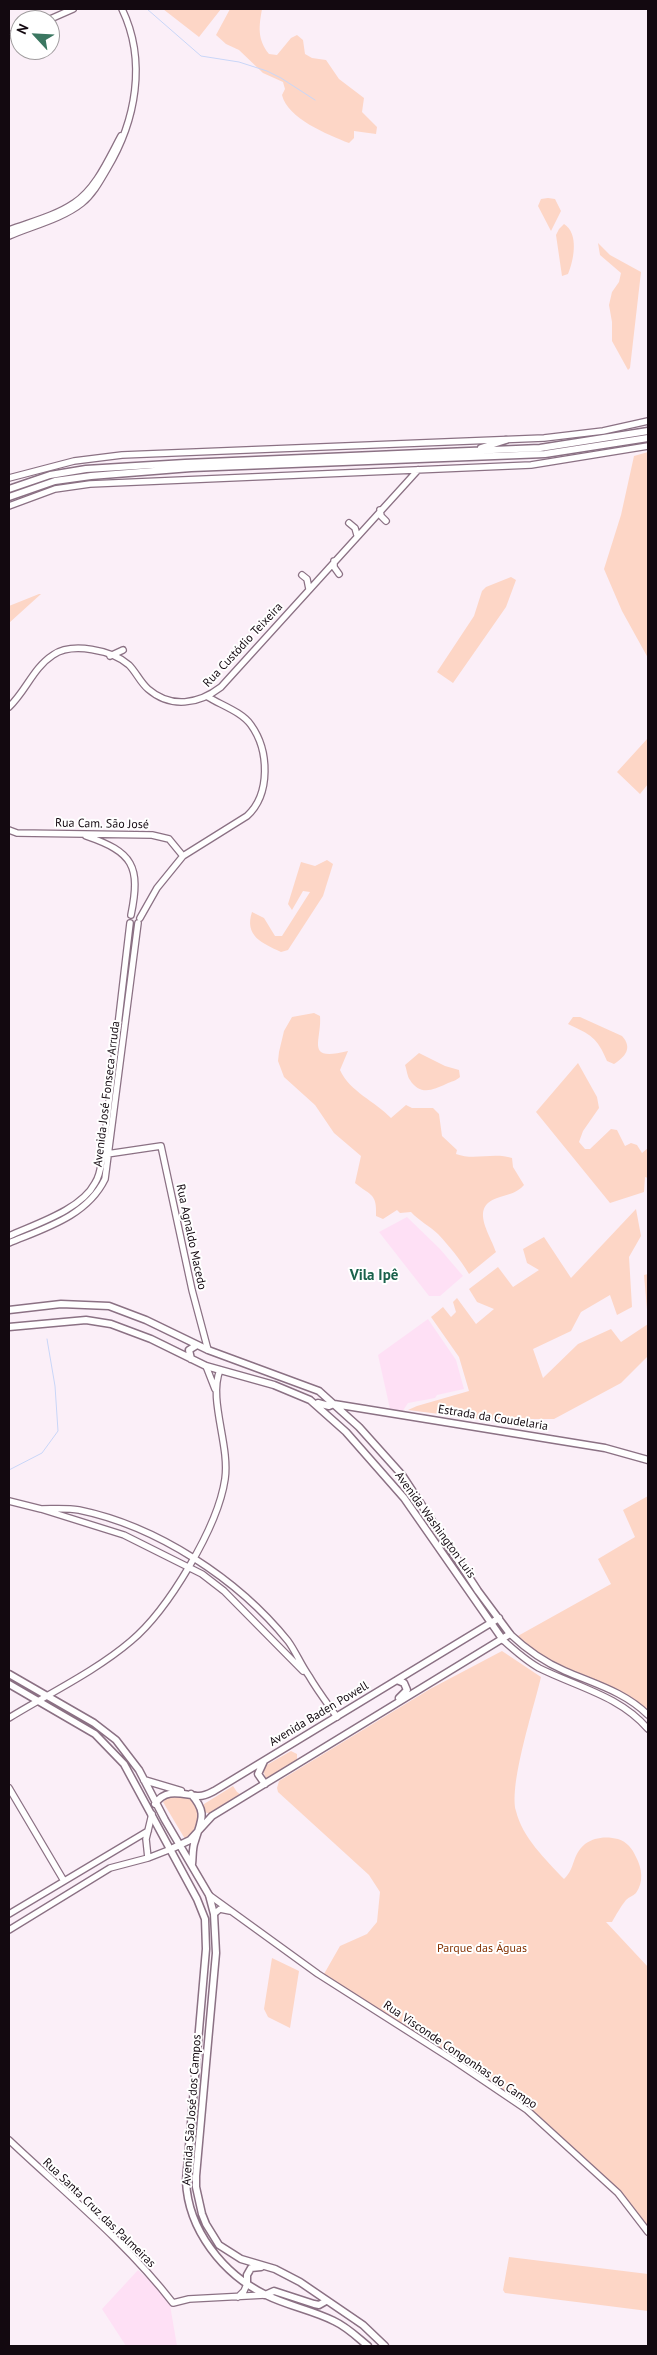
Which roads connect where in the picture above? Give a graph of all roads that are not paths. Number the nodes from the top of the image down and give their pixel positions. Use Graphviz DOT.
graph roads {
  1 [pos="73,9"];
  2 [pos="122,9"];
  3 [pos="60,15"];
  4 [pos="126,128"];
  5 [pos="9,230"];
  6 [pos="9,236"];
  7 [pos="648,422"];
  8 [pos="618,428"];
  9 [pos="648,431"];
  10 [pos="643,437"];
  11 [pos="544,438"];
  12 [pos="506,440"];
  13 [pos="648,446"];
  14 [pos="632,450"];
  15 [pos="471,451"];
  16 [pos="536,453"];
  17 [pos="551,462"];
  18 [pos="531,465"];
  19 [pos="418,470"];
  20 [pos="395,471"];
  21 [pos="9,478"];
  22 [pos="403,486"];
  23 [pos="9,489"];
  24 [pos="9,497"];
  25 [pos="9,506"];
  26 [pos="380,510"];
  27 [pos="386,521"];
  28 [pos="349,522"];
  29 [pos="357,535"];
  30 [pos="334,561"];
  31 [pos="339,574"];
  32 [pos="302,575"];
  33 [pos="309,589"];
  34 [pos="123,650"];
  35 [pos="110,656"];
  36 [pos="208,697"];
  37 [pos="9,708"];
  38 [pos="10,831"];
  39 [pos="79,834"];
  40 [pos="106,834"];
  41 [pos="104,842"];
  42 [pos="183,856"];
  43 [pos="136,917"];
  44 [pos="106,1154"];
  45 [pos="9,1236"];
  46 [pos="9,1243"];
  47 [pos="9,1310"];
  48 [pos="9,1327"];
  49 [pos="203,1332"];
  50 [pos="197,1345"];
  51 [pos="208,1350"];
  52 [pos="190,1359"];
  53 [pos="206,1366"];
  54 [pos="220,1370"];
  55 [pos="216,1394"];
  56 [pos="310,1400"];
  57 [pos="334,1404"];
  58 [pos="356,1407"];
  59 [pos="346,1415"];
  60 [pos="648,1460"];
  61 [pos="9,1501"];
  62 [pos="41,1509"];
  63 [pos="108,1518"];
  64 [pos="81,1523"];
  65 [pos="194,1557"];
  66 [pos="188,1566"];
  67 [pos="499,1618"];
  68 [pos="490,1623"];
  69 [pos="275,1628"];
  70 [pos="510,1634"];
  71 [pos="272,1639"];
  72 [pos="503,1640"];
  73 [pos="9,1674"];
  74 [pos="308,1676"];
  75 [pos="398,1680"];
  76 [pos="9,1684"];
  77 [pos="46,1695"];
  78 [pos="39,1700"];
  79 [pos="648,1715"];
  80 [pos="337,1717"];
  81 [pos="374,1717"];
  82 [pos="9,1718"];
  83 [pos="648,1729"];
  84 [pos="265,1760"];
  85 [pos="144,1780"];
  86 [pos="266,1784"];
  87 [pos="9,1788"];
  88 [pos="191,1794"];
  89 [pos="155,1802"];
  90 [pos="152,1814"];
  91 [pos="148,1831"];
  92 [pos="198,1833"];
  93 [pos="179,1844"];
  94 [pos="171,1848"];
  95 [pos="148,1858"];
  96 [pos="192,1865"];
  97 [pos="64,1881"];
  98 [pos="209,1895"];
  99 [pos="9,1914"];
  100 [pos="214,1914"];
  101 [pos="242,1917"];
  102 [pos="9,1930"];
  103 [pos="204,1973"];
  104 [pos="214,1976"];
  105 [pos="203,1988"];
  106 [pos="213,1989"];
  107 [pos="9,2140"];
  108 [pos="648,2232"];
  109 [pos="275,2269"];
  110 [pos="247,2284"];
  111 [pos="265,2295"];
  112 [pos="238,2296"];
  113 [pos="326,2302"];
  114 [pos="368,2346"];
  115 [pos="385,2346"];
  1 -- 3 [label="main road"];
  2 -- 4 [label="main road"];
  4 -- 5 [label="main road"];
  4 -- 6 [label="main road"];
  7 -- 8 [label="main road"];
  7 -- 10 [label="main road"];
  8 -- 10 [label="main road"];
  8 -- 11 [label="main road"];
  9 -- 10 [label="main road"];
  10 -- 13 [label="main road"];
  10 -- 14 [label="main road"];
  10 -- 16 [label="main road"];
  11 -- 12 [label="main road"];
  11 -- 16 [label="main road"];
  12 -- 15 [label="main road"];
  12 -- 21 [label="main road"];
  13 -- 14 [label="main road"];
  14 -- 17 [label="main road"];
  15 -- 16 [label="main road"];
  15 -- 23 [label="main road"];
  16 -- 17 [label="main road"];
  16 -- 18 [label="main road"];
  16 -- 24 [label="main road"];
  17 -- 18 [label="main road"];
  18 -- 19 [label="main road"];
  19 -- 20 [label="main road"];
  19 -- 22 [label="main road, Rua Custódio Teixeira"];
  20 -- 22 [label="main road"];
  20 -- 25 [label="main road"];
  22 -- 26 [label="main road, Rua Custódio Teixeira"];
  26 -- 27 [label="main road"];
  26 -- 29 [label="main road, Rua Custódio Teixeira"];
  28 -- 29 [label="main road"];
  29 -- 30 [label="main road, Rua Custódio Teixeira"];
  30 -- 31 [label="main road"];
  30 -- 33 [label="main road, Rua Custódio Teixeira"];
  32 -- 33 [label="main road"];
  33 -- 36 [label="main road, Rua Custódio Teixeira"];
  34 -- 35 [label="main road"];
  35 -- 36 [label="main road, Rua Custódio Teixeira"];
  35 -- 37 [label="main road, Rua Custódio Teixeira"];
  36 -- 42 [label="main road"];
  38 -- 39 [label="main road, Rua Cam. São José"];
  39 -- 40 [label="main road, Rua Cam. São José"];
  39 -- 41 [label="main road"];
  40 -- 41 [label="main road"];
  40 -- 42 [label="main road, Rua Cam. São José"];
  41 -- 43 [label="main road"];
  42 -- 43 [label="main road"];
  43 -- 44 [label="main road, Avenida José Fonseca Arruda"];
  43 -- 44 [label="main road, Avenida José Fonseca Arruda"];
  44 -- 45 [label="main road, Avenida José Fonseca Arruda"];
  44 -- 46 [label="main road, Avenida José Fonseca Arruda"];
  44 -- 49 [label="main road, Rua Agnaldo Macedo"];
  47 -- 50 [label="main road"];
  48 -- 52 [label="main road, Avenida Washington Luis"];
  49 -- 50 [label="main road"];
  49 -- 51 [label="main road, Rua Agnaldo Macedo"];
  50 -- 51 [label="main road"];
  50 -- 52 [label="main road"];
  51 -- 57 [label="main road"];
  52 -- 53 [label="main road, Avenida Washington Luis"];
  53 -- 54 [label="main road, Avenida Washington Luis"];
  53 -- 55 [label="main road"];
  54 -- 55 [label="main road"];
  54 -- 56 [label="main road, Avenida Washington Luis"];
  55 -- 65 [label="main road"];
  56 -- 57 [label="main road, Estrada da Coudelaria"];
  56 -- 68 [label="main road, Avenida Washington Luis"];
  57 -- 58 [label="main road, Estrada da Coudelaria"];
  57 -- 59 [label="main road"];
  58 -- 59 [label="main road"];
  58 -- 60 [label="main road, Estrada da Coudelaria"];
  59 -- 67 [label="main road"];
  61 -- 62 [label="main road"];
  62 -- 63 [label="main road"];
  62 -- 64 [label="main road"];
  63 -- 64 [label="main road"];
  63 -- 65 [label="main road"];
  64 -- 66 [label="main road"];
  65 -- 66 [label="main road"];
  65 -- 69 [label="main road"];
  66 -- 71 [label="main road"];
  66 -- 77 [label="main road"];
  67 -- 68 [label="main road, Avenida Baden Powell"];
  67 -- 70 [label="main road"];
  68 -- 72 [label="main road, Avenida Washington Luis"];
  68 -- 75 [label="main road, Avenida Baden Powell"];
  69 -- 71 [label="main road"];
  69 -- 74 [label="main road"];
  70 -- 72 [label="main road"];
  70 -- 79 [label="main road"];
  71 -- 74 [label="main road"];
  72 -- 81 [label="main road"];
  72 -- 83 [label="main road"];
  73 -- 77 [label="main road, Avenida São José dos Campos"];
  74 -- 80 [label="main road"];
  75 -- 80 [label="main road, Avenida Baden Powell"];
  75 -- 81 [label="main road"];
  76 -- 78 [label="main road, Avenida São José dos Campos"];
  77 -- 78 [label="main road"];
  77 -- 85 [label="main road, Avenida São José dos Campos"];
  78 -- 82 [label="main road"];
  78 -- 90 [label="main road, Avenida São José dos Campos"];
  80 -- 84 [label="main road, Avenida Baden Powell"];
  81 -- 86 [label="main road"];
  84 -- 86 [label="main road"];
  84 -- 88 [label="main road, Avenida Baden Powell"];
  85 -- 88 [label="main road"];
  85 -- 89 [label="main road, Avenida São José dos Campos"];
  86 -- 92 [label="main road"];
  87 -- 97 [label="main road"];
  88 -- 89 [label="main road, Avenida Baden Powell"];
  88 -- 92 [label="main road"];
  89 -- 90 [label="main road"];
  89 -- 93 [label="main road, Avenida São José dos Campos"];
  90 -- 91 [label="main road"];
  90 -- 94 [label="main road, Avenida São José dos Campos"];
  91 -- 95 [label="main road"];
  91 -- 97 [label="main road"];
  92 -- 93 [label="main road"];
  92 -- 96 [label="main road"];
  93 -- 94 [label="main road"];
  93 -- 96 [label="main road, Avenida São José dos Campos"];
  94 -- 95 [label="main road"];
  94 -- 103 [label="main road, Avenida São José dos Campos"];
  95 -- 102 [label="main road"];
  96 -- 98 [label="main road, Avenida São José dos Campos"];
  97 -- 99 [label="main road"];
  98 -- 100 [label="main road, Avenida São José dos Campos"];
  98 -- 101 [label="main road, Rua Visconde Congonhas do Campo"];
  100 -- 101 [label="main road, Rua Visconde Congonhas do Campo"];
  100 -- 104 [label="main road, Avenida São José dos Campos"];
  101 -- 108 [label="main road, Rua Visconde Congonhas do Campo"];
  103 -- 104 [label="main road"];
  103 -- 105 [label="main road, Avenida São José dos Campos"];
  104 -- 106 [label="main road, Avenida São José dos Campos"];
  105 -- 106 [label="main road"];
  105 -- 110 [label="main road, Avenida São José dos Campos"];
  106 -- 109 [label="main road, Avenida São José dos Campos"];
  107 -- 112 [label="main road, Rua Santa Cruz das Palmeiras"];
  109 -- 110 [label="main road"];
  109 -- 113 [label="main road, Avenida São José dos Campos"];
  110 -- 111 [label="main road, Avenida São José dos Campos"];
  110 -- 112 [label="main road"];
  111 -- 112 [label="main road"];
  111 -- 113 [label="main road"];
  111 -- 114 [label="main road, Avenida São José dos Campos"];
  113 -- 115 [label="main road, Avenida São José dos Campos"];
}
